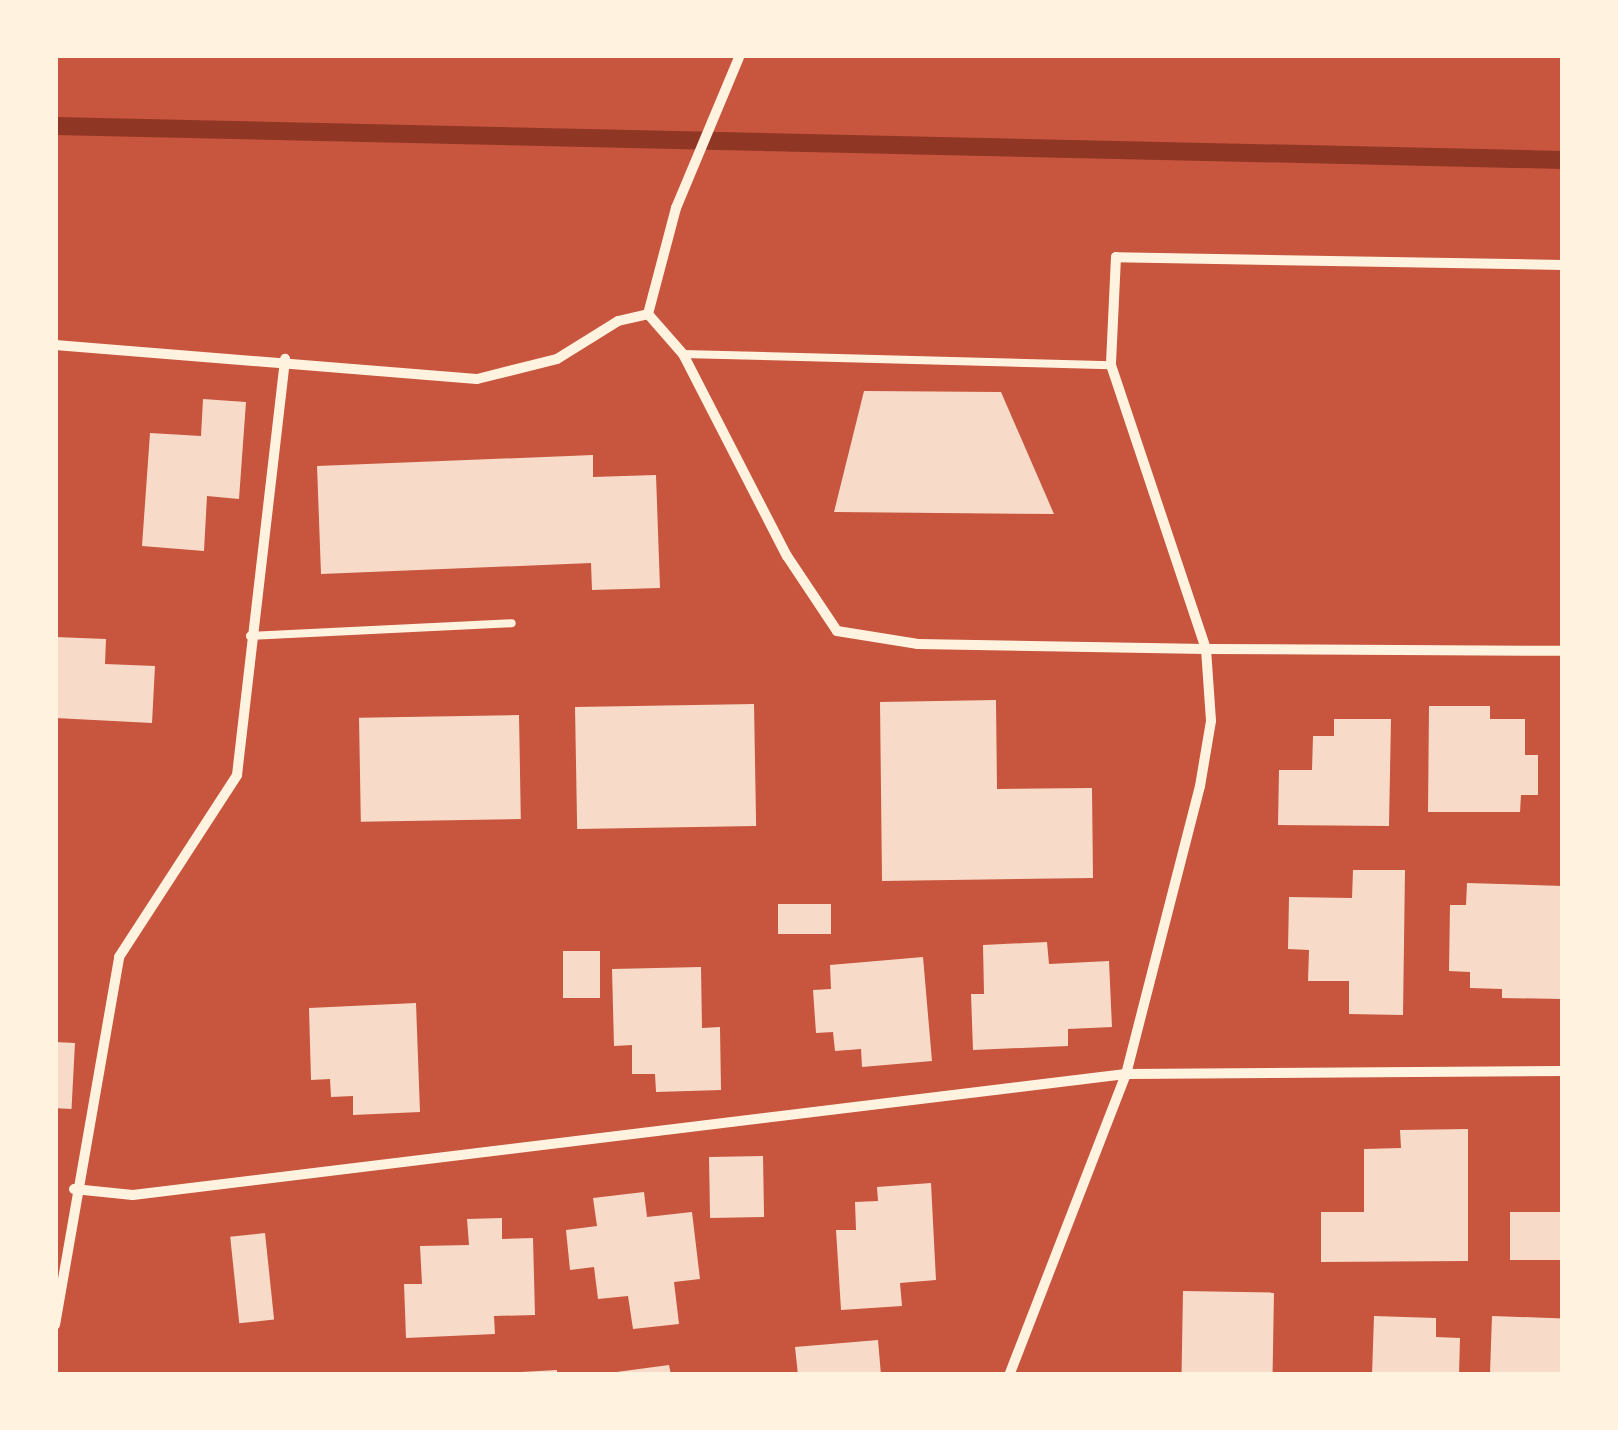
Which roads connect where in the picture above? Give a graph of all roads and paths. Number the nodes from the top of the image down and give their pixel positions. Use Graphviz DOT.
graph roads {
  1 [pos="739,57"];
  2 [pos="1563,265"];
  3 [pos="648,314"];
  4 [pos="55,345"];
  5 [pos="683,354"];
  6 [pos="284,359"];
  7 [pos="1111,365"];
  8 [pos="512,623"];
  9 [pos="250,636"];
  10 [pos="1206,649"];
  11 [pos="1563,650"];
  12 [pos="1563,1071"];
  13 [pos="1126,1074"];
  14 [pos="74,1189"];
  15 [pos="55,1325"];
  16 [pos="1008,1375"];
  1 -- 3 [label="street"];
  2 -- 7 [label="street"];
  3 -- 5 [label="street"];
  3 -- 6 [label="street"];
  4 -- 6 [label="street"];
  5 -- 7 [label="lane"];
  5 -- 10 [label="street"];
  6 -- 9 [label="street"];
  7 -- 10 [label="street"];
  8 -- 9 [label="lane"];
  9 -- 14 [label="street"];
  10 -- 11 [label="street"];
  10 -- 13 [label="street"];
  12 -- 13 [label="street"];
  13 -- 14 [label="street"];
  13 -- 16 [label="street"];
  14 -- 15 [label="street"];
}
